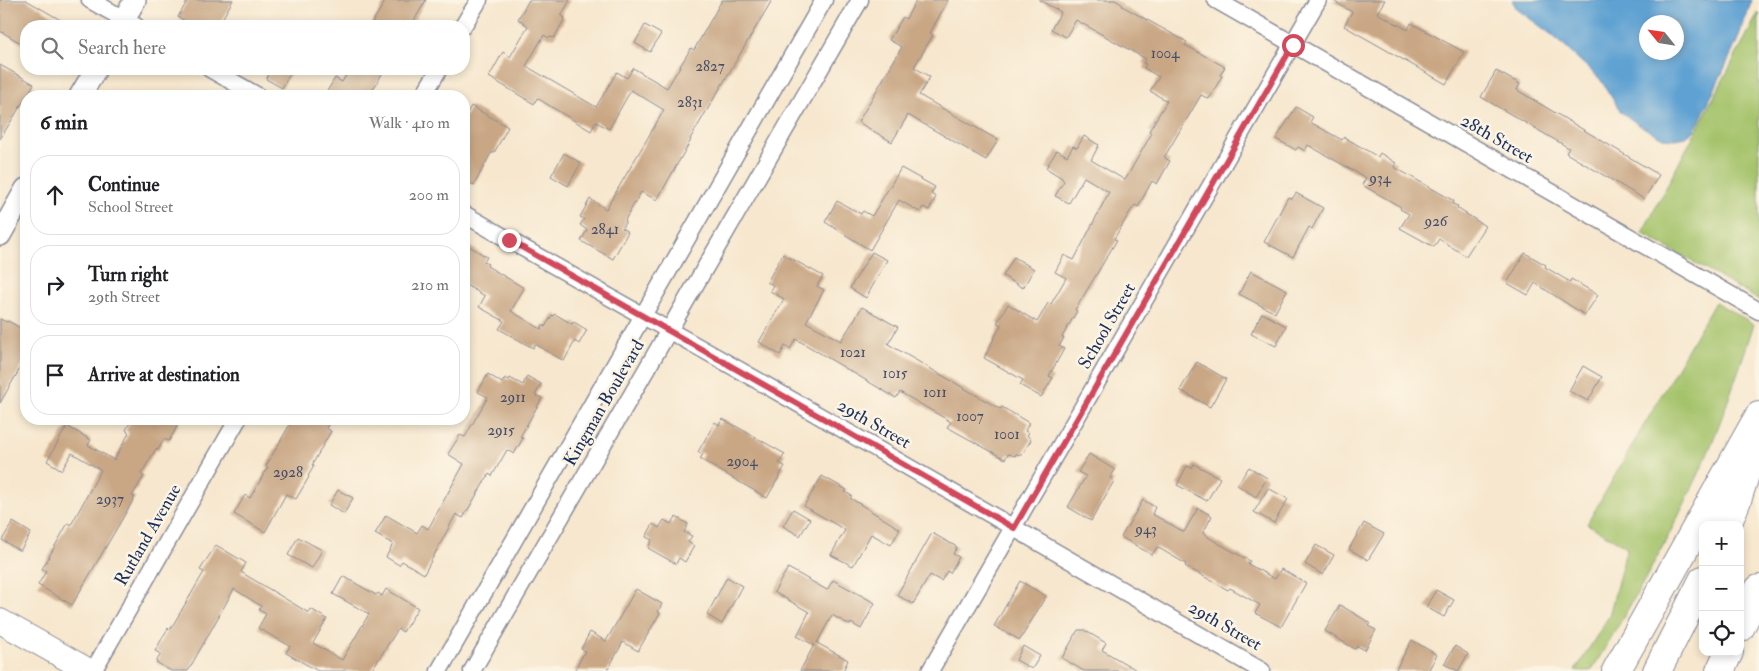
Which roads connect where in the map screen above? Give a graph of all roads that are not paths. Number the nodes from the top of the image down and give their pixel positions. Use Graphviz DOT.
graph roads {
  1 [pos="90,0"];
  2 [pos="135,0"];
  3 [pos="478,0"];
  4 [pos="824,0"];
  5 [pos="860,0"];
  6 [pos="1216,0"];
  7 [pos="1318,0"];
  8 [pos="121,20"];
  9 [pos="128,20"];
  10 [pos="467,20"];
  11 [pos="1293,45"];
  12 [pos="92,75"];
  13 [pos="221,75"];
  14 [pos="435,75"];
  15 [pos="84,90"];
  16 [pos="247,90"];
  17 [pos="427,90"];
  18 [pos="20,200"];
  19 [pos="470,217"];
  20 [pos="0,235"];
  21 [pos="1759,311"];
  22 [pos="642,316"];
  23 [pos="669,330"];
  24 [pos="1759,416"];
  25 [pos="234,425"];
  26 [pos="1759,432"];
  27 [pos="1729,521"];
  28 [pos="1014,528"];
  29 [pos="1699,588"];
  30 [pos="1759,589"];
  31 [pos="1744,620"];
  32 [pos="0,621"];
  33 [pos="1727,656"];
  34 [pos="91,671"];
  35 [pos="439,671"];
  36 [pos="472,671"];
  37 [pos="930,671"];
  38 [pos="1262,671"];
  39 [pos="1616,671"];
  40 [pos="1657,671"];
  41 [pos="1720,671"];
  1 -- 8 [label="street"];
  2 -- 9 [label="street"];
  3 -- 10 [label="street"];
  4 -- 22 [label="street, Kingman Boulevard"];
  5 -- 23 [label="street, Kingman Boulevard"];
  6 -- 11 [label="street, 28th Street"];
  7 -- 11 [label="street, School Street"];
  11 -- 21 [label="street, 28th Street"];
  11 -- 28 [label="street, School Street"];
  12 -- 15 [label="street"];
  13 -- 16 [label="street"];
  14 -- 17 [label="street"];
  18 -- 20 [label="street"];
  19 -- 22 [label="street, 29th Street"];
  22 -- 23 [label="street, 29th Street"];
  22 -- 35 [label="street, Kingman Boulevard"];
  23 -- 28 [label="street, 29th Street"];
  23 -- 36 [label="street, Kingman Boulevard"];
  24 -- 39 [label="highway"];
  25 -- 34 [label="street, Rutland Avenue"];
  26 -- 27 [label="highway"];
  28 -- 37 [label="street, School Street"];
  28 -- 38 [label="street, 29th Street"];
  29 -- 40 [label="highway"];
  30 -- 31 [label="highway"];
  32 -- 34 [label="main road"];
  33 -- 41 [label="highway"];
}
